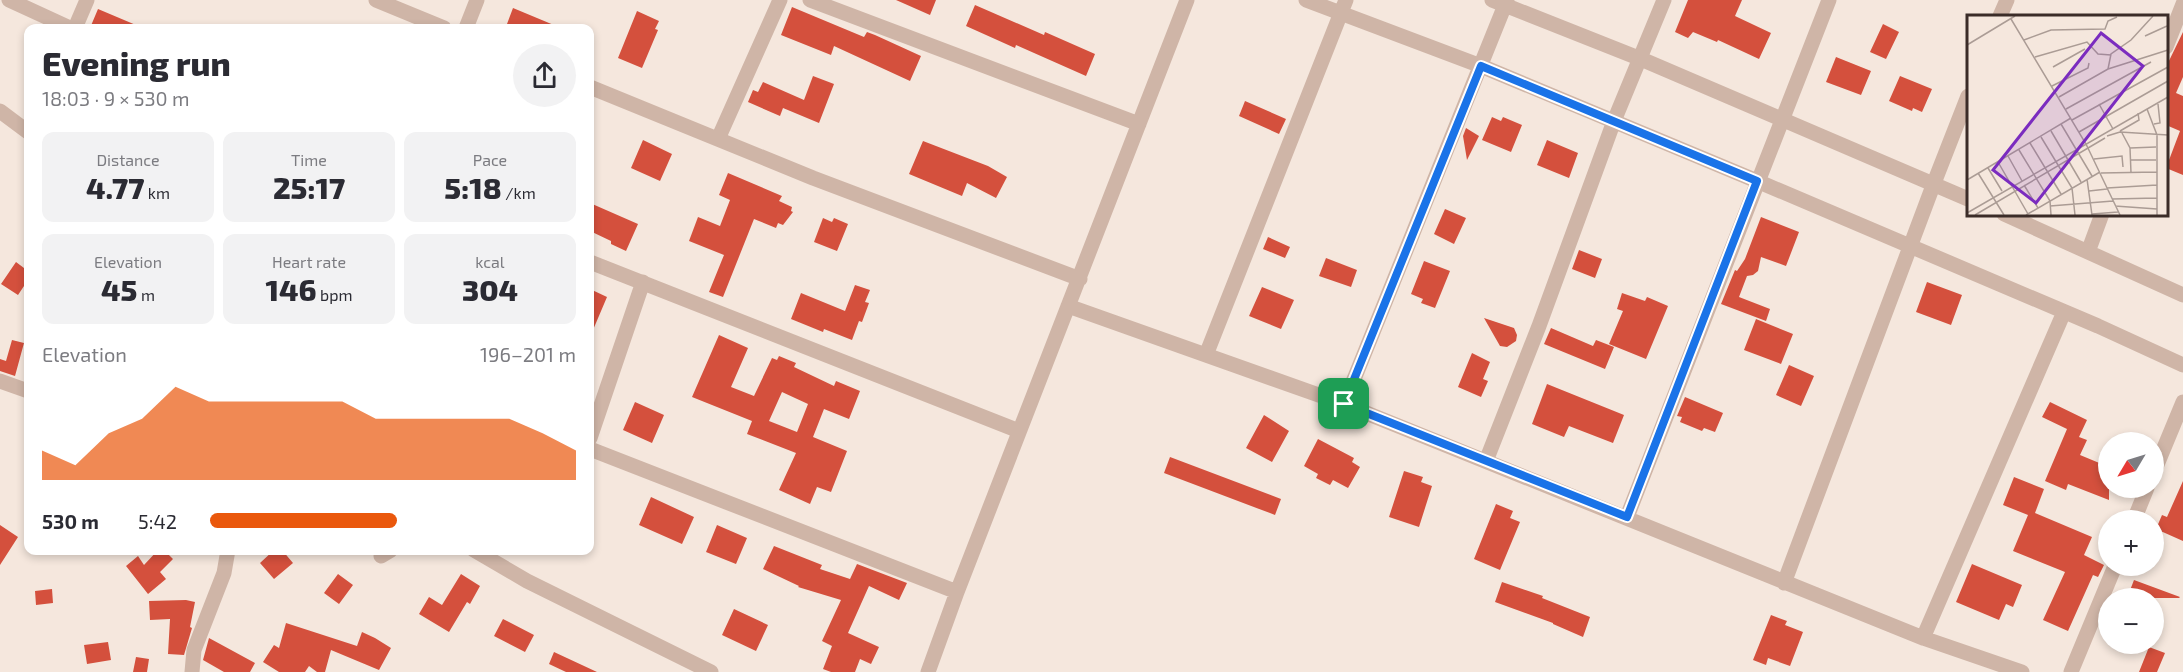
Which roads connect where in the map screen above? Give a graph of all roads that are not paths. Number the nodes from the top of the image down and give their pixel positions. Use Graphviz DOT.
graph roads {
  1 [pos="9,0"];
  2 [pos="87,0"];
  3 [pos="375,0"];
  4 [pos="477,0"];
  5 [pos="780,0"];
  6 [pos="810,0"];
  7 [pos="1187,0"];
  8 [pos="1306,0"];
  9 [pos="1664,0"];
  10 [pos="1829,0"];
  11 [pos="2007,0"];
  12 [pos="1501,2"];
  13 [pos="2183,4"];
  14 [pos="1343,7"];
  15 [pos="2000,15"];
  16 [pos="61,24"];
  17 [pos="77,24"];
  18 [pos="434,24"];
  19 [pos="468,24"];
  20 [pos="2168,42"];
  21 [pos="1641,59"];
  22 [pos="1481,66"];
  23 [pos="594,89"];
  24 [pos="1967,99"];
  25 [pos="0,111"];
  26 [pos="1782,120"];
  27 [pos="1614,122"];
  28 [pos="1139,124"];
  29 [pos="24,129"];
  30 [pos="718,139"];
  31 [pos="1757,181"];
  32 [pos="1934,183"];
  33 [pos="1967,199"];
  34 [pos="2008,216"];
  35 [pos="2101,216"];
  36 [pos="1911,246"];
  37 [pos="2088,252"];
  38 [pos="594,264"];
  39 [pos="1080,279"];
  40 [pos="643,282"];
  41 [pos="2183,295"];
  42 [pos="1068,306"];
  43 [pos="2064,312"];
  44 [pos="1206,355"];
  45 [pos="2183,365"];
  46 [pos="0,381"];
  47 [pos="24,390"];
  48 [pos="2183,402"];
  49 [pos="1344,404"];
  50 [pos="594,426"];
  51 [pos="1019,431"];
  52 [pos="2164,448"];
  53 [pos="594,451"];
  54 [pos="1486,461"];
  55 [pos="1627,517"];
  56 [pos="227,555"];
  57 [pos="483,555"];
  58 [pos="2111,576"];
  59 [pos="1784,583"];
  60 [pos="957,591"];
  61 [pos="1923,638"];
  62 [pos="192,672"];
  63 [pos="711,672"];
  64 [pos="928,672"];
  65 [pos="2022,672"];
  66 [pos="2071,672"];
  1 -- 16 [label="street"];
  2 -- 17 [label="street"];
  3 -- 18 [label="street"];
  4 -- 19 [label="street"];
  5 -- 30 [label="street"];
  6 -- 28 [label="street"];
  7 -- 28 [label="street"];
  8 -- 14 [label="street"];
  9 -- 21 [label="street"];
  10 -- 26 [label="street"];
  11 -- 15 [label="street"];
  12 -- 21 [label="street"];
  12 -- 22 [label="street"];
  13 -- 20 [label="street"];
  14 -- 22 [label="street"];
  14 -- 44 [label="street"];
  21 -- 26 [label="street"];
  21 -- 27 [label="street"];
  22 -- 27 [label="street"];
  22 -- 49 [label="street"];
  23 -- 30 [label="street"];
  24 -- 32 [label="street"];
  25 -- 29 [label="street"];
  26 -- 31 [label="street"];
  26 -- 32 [label="street"];
  27 -- 31 [label="street"];
  27 -- 54 [label="street"];
  28 -- 39 [label="street"];
  30 -- 39 [label="street"];
  31 -- 36 [label="street"];
  31 -- 55 [label="street"];
  32 -- 33 [label="street"];
  32 -- 36 [label="street"];
  34 -- 37 [label="street"];
  35 -- 37 [label="street"];
  36 -- 43 [label="street"];
  36 -- 59 [label="street"];
  37 -- 41 [label="street"];
  38 -- 40 [label="street"];
  39 -- 42 [label="street"];
  40 -- 50 [label="street"];
  40 -- 51 [label="street"];
  42 -- 44 [label="street"];
  42 -- 51 [label="street"];
  43 -- 45 [label="street"];
  43 -- 61 [label="street"];
  44 -- 49 [label="street"];
  46 -- 47 [label="street"];
  48 -- 52 [label="street"];
  49 -- 54 [label="street"];
  51 -- 60 [label="street"];
  53 -- 60 [label="street"];
  54 -- 55 [label="street"];
  55 -- 59 [label="street"];
  56 -- 62 [label="street"];
  57 -- 63 [label="street"];
  58 -- 66 [label="street"];
  59 -- 61 [label="street"];
  60 -- 64 [label="street"];
  61 -- 65 [label="street"];
}
